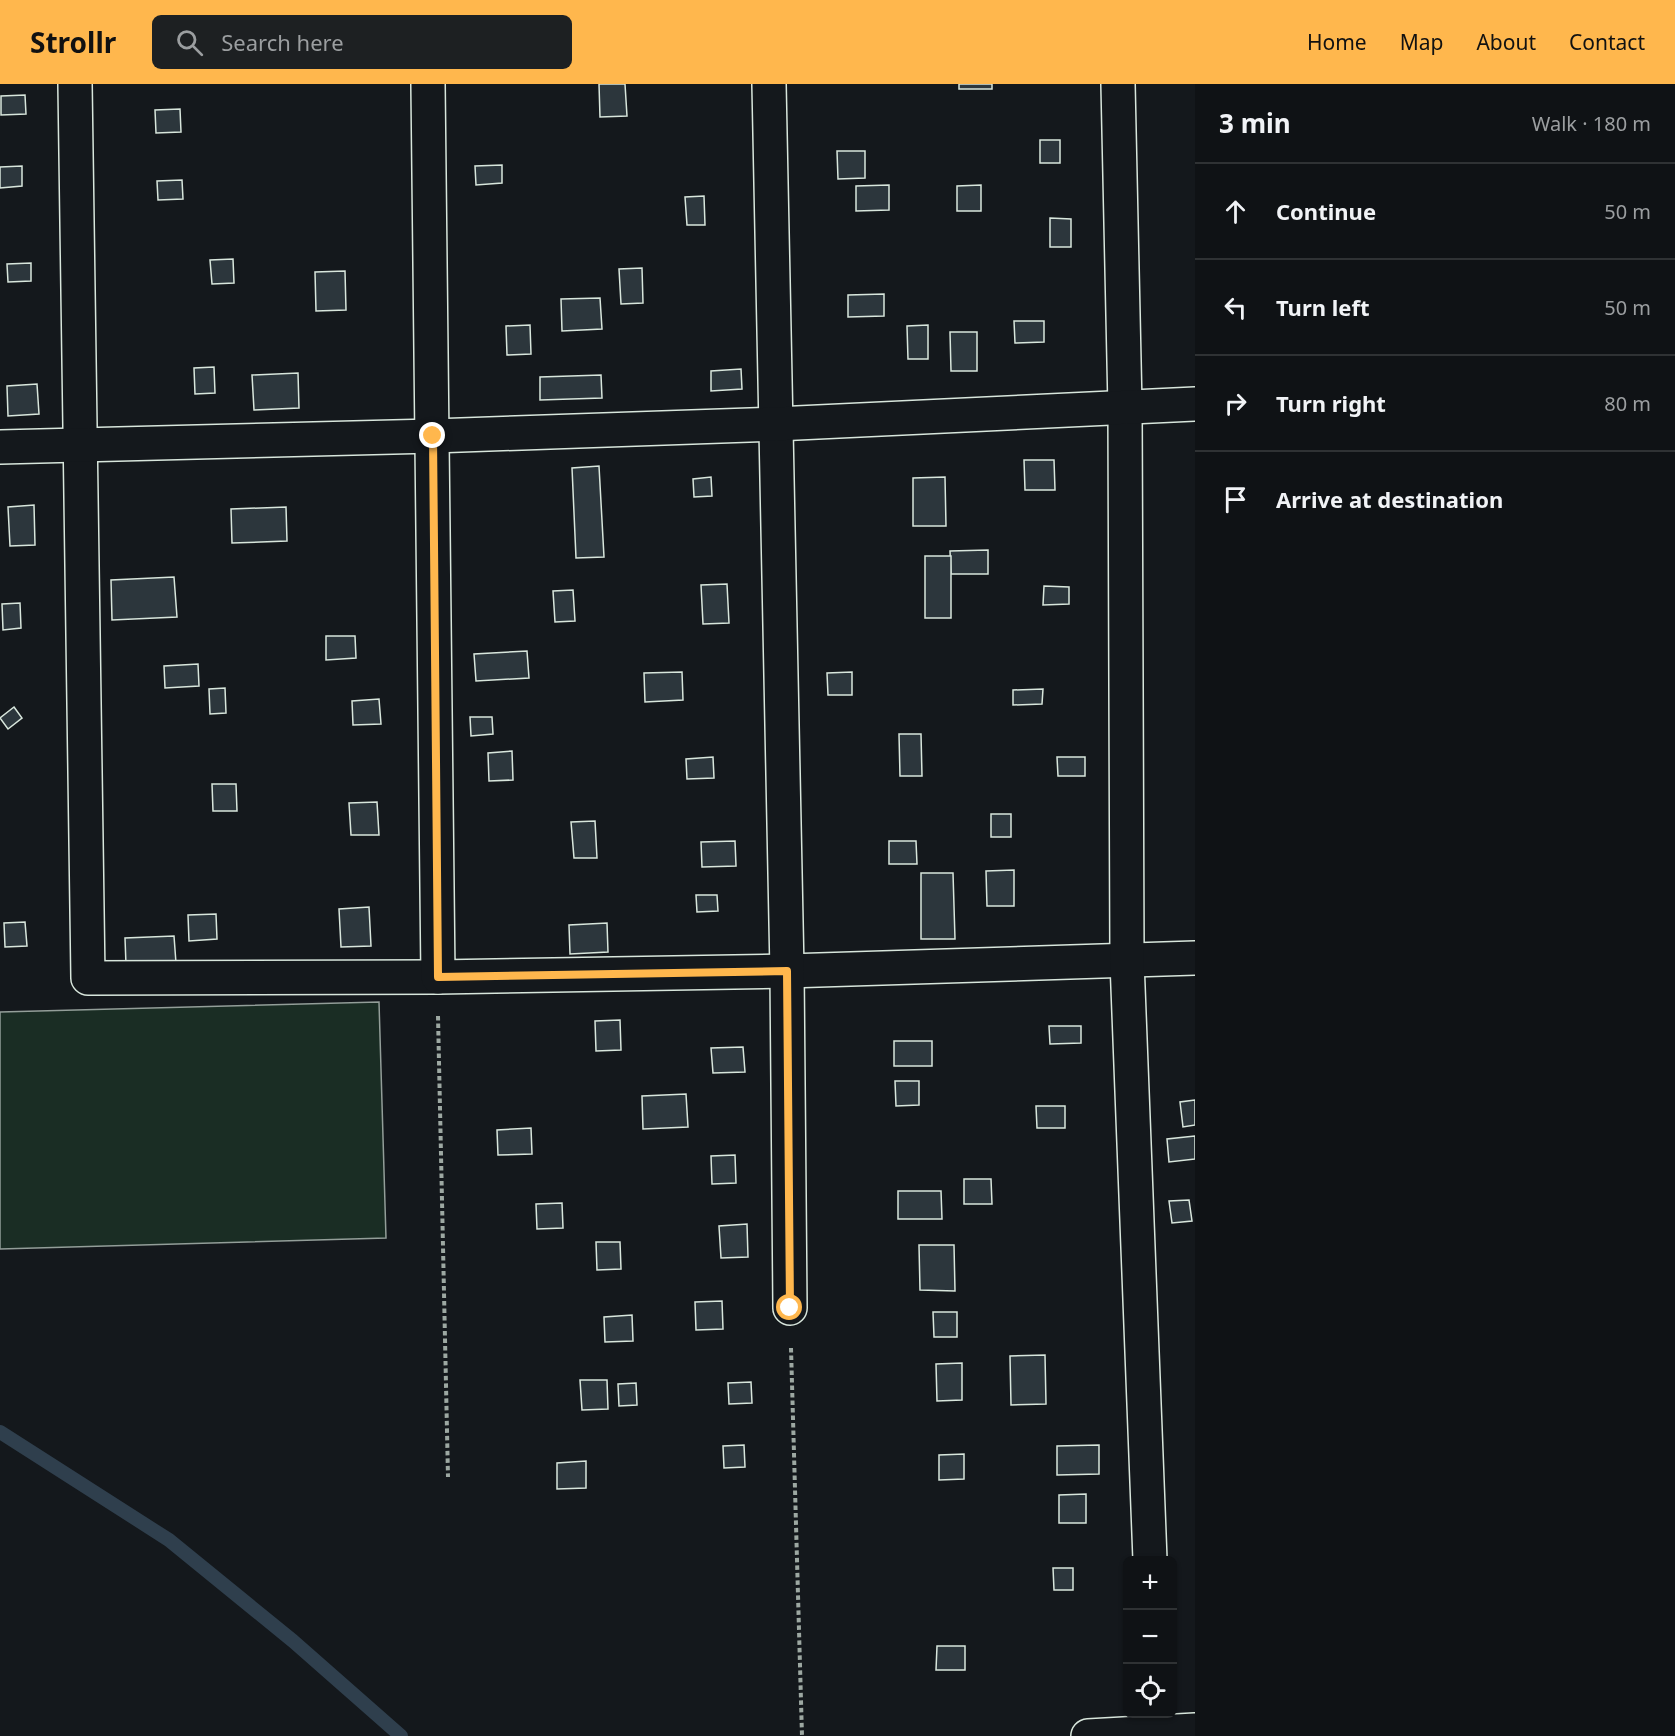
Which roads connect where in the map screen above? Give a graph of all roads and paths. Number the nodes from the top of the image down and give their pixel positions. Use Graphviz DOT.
graph roads {
  1 [pos="75,84"];
  2 [pos="428,84"];
  3 [pos="769,84"];
  4 [pos="1118,84"];
  5 [pos="1195,404"];
  6 [pos="1125,407"];
  7 [pos="776,424"];
  8 [pos="433,436"];
  9 [pos="81,444"];
  10 [pos="0,447"];
  11 [pos="1195,958"];
  12 [pos="1127,961"];
  13 [pos="787,971"];
  14 [pos="438,977"];
  15 [pos="790,1308"];
  16 [pos="448,1477"];
  17 [pos="1150,1556"];
  18 [pos="1156,1723"];
  19 [pos="1195,1730"];
  20 [pos="802,1736"];
  21 [pos="1088,1736"];
  1 -- 9 [label="street"];
  2 -- 8 [label="street"];
  3 -- 7 [label="street"];
  4 -- 6 [label="street"];
  5 -- 6 [label="street"];
  6 -- 7 [label="street"];
  6 -- 12 [label="street"];
  7 -- 8 [label="street"];
  7 -- 13 [label="street"];
  8 -- 9 [label="street"];
  8 -- 14 [label="street"];
  9 -- 10 [label="street"];
  9 -- 14 [label="street"];
  11 -- 12 [label="street"];
  12 -- 13 [label="street"];
  12 -- 17 [label="street"];
  13 -- 14 [label="street"];
  13 -- 15 [label="street"];
  14 -- 16 [label="path"];
  15 -- 20 [label="path"];
  18 -- 19 [label="street"];
  18 -- 21 [label="street"];
}
